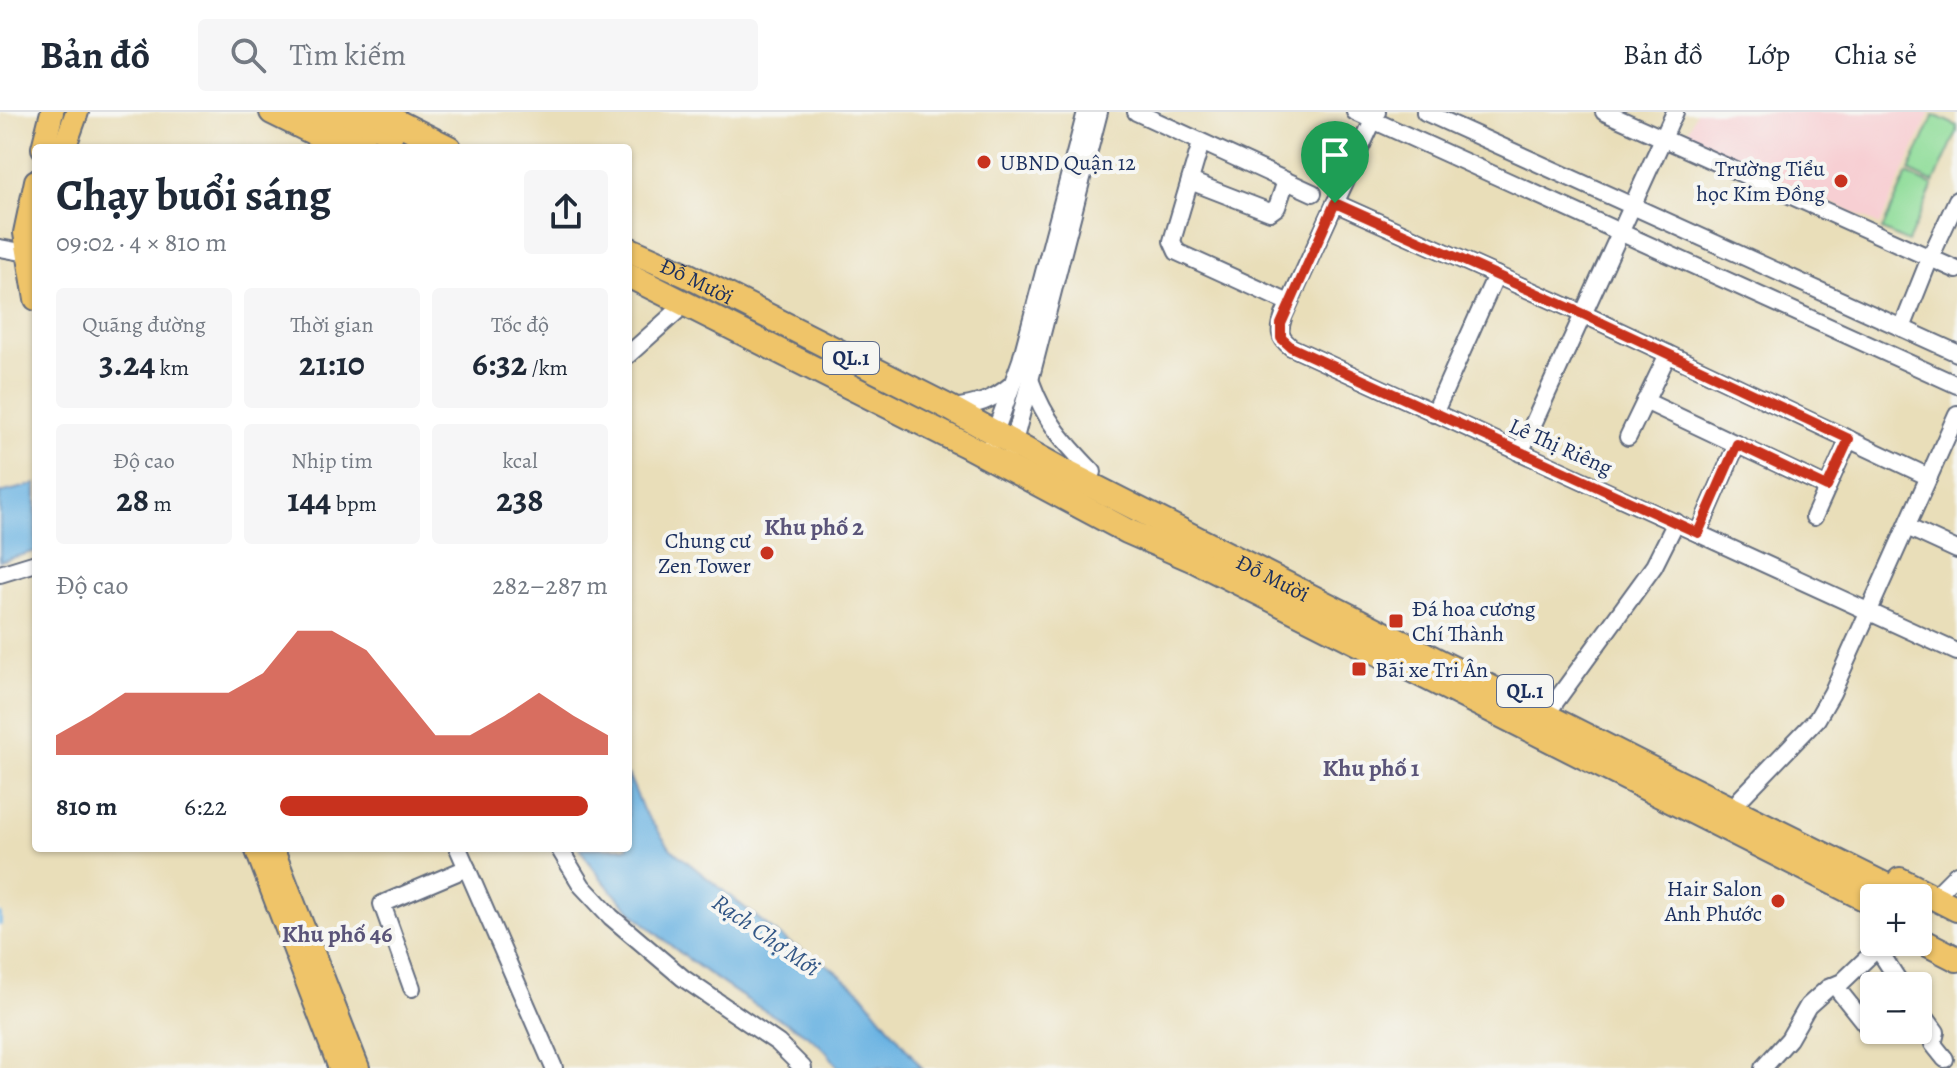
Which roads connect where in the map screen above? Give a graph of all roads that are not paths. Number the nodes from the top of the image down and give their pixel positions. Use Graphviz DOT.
graph roads {
  1 [pos="272,112"];
  2 [pos="314,112"];
  3 [pos="346,112"];
  4 [pos="377,112"];
  5 [pos="1086,112"];
  6 [pos="1099,112"];
  7 [pos="1136,112"];
  8 [pos="1355,112"];
  9 [pos="1425,112"];
  10 [pos="1604,112"];
  11 [pos="1675,112"];
  12 [pos="65,114"];
  13 [pos="1375,116"];
  14 [pos="1663,138"];
  15 [pos="1201,143"];
  16 [pos="46,144"];
  17 [pos="64,144"];
  18 [pos="331,144"];
  19 [pos="376,144"];
  20 [pos="410,144"];
  21 [pos="441,144"];
  22 [pos="1190,181"];
  23 [pos="1286,181"];
  24 [pos="1313,193"];
  25 [pos="32,200"];
  26 [pos="1957,200"];
  27 [pos="1335,203"];
  28 [pos="1633,206"];
  29 [pos="1621,233"];
  30 [pos="0,248"];
  31 [pos="632,249"];
  32 [pos="32,253"];
  33 [pos="1930,258"];
  34 [pos="1957,270"];
  35 [pos="1496,275"];
  36 [pos="632,277"];
  37 [pos="1289,303"];
  38 [pos="685,304"];
  39 [pos="1583,314"];
  40 [pos="1902,328"];
  41 [pos="632,351"];
  42 [pos="1957,353"];
  43 [pos="1668,354"];
  44 [pos="1031,380"];
  45 [pos="1012,383"];
  46 [pos="1957,385"];
  47 [pos="1645,401"];
  48 [pos="950,408"];
  49 [pos="1434,414"];
  50 [pos="1957,414"];
  51 [pos="1628,437"];
  52 [pos="1005,438"];
  53 [pos="1849,439"];
  54 [pos="1737,444"];
  55 [pos="1520,453"];
  56 [pos="989,458"];
  57 [pos="1063,471"];
  58 [pos="1093,472"];
  59 [pos="1929,477"];
  60 [pos="1827,487"];
  61 [pos="1814,517"];
  62 [pos="1676,522"];
  63 [pos="1907,527"];
  64 [pos="1127,531"];
  65 [pos="1698,533"];
  66 [pos="1957,550"];
  67 [pos="32,564"];
  68 [pos="0,574"];
  69 [pos="1868,611"];
  70 [pos="1957,652"];
  71 [pos="1553,705"];
  72 [pos="1740,799"];
  73 [pos="258,852"];
  74 [pos="273,852"];
  75 [pos="460,852"];
  76 [pos="561,852"];
  77 [pos="467,868"];
  78 [pos="1957,874"];
  79 [pos="1890,884"];
  80 [pos="1894,884"];
  81 [pos="1932,891"];
  82 [pos="1860,896"];
  83 [pos="1932,902"];
  84 [pos="1932,906"];
  85 [pos="1957,909"];
  86 [pos="1860,910"];
  87 [pos="1957,921"];
  88 [pos="1932,936"];
  89 [pos="1932,940"];
  90 [pos="1957,944"];
  91 [pos="1870,956"];
  92 [pos="1957,959"];
  93 [pos="1835,986"];
  94 [pos="412,988"];
  95 [pos="1860,1017"];
  96 [pos="1932,1026"];
  97 [pos="1945,1059"];
  98 [pos="346,1061"];
  99 [pos="554,1068"];
  100 [pos="803,1068"];
  101 [pos="1763,1068"];
  1 -- 18 [label="highway"];
  2 -- 19 [label="highway"];
  3 -- 20 [label="highway"];
  4 -- 21 [label="highway"];
  5 -- 45 [label="street"];
  6 -- 44 [label="street"];
  7 -- 15 [label="street"];
  8 -- 13 [label="street"];
  9 -- 28 [label="street"];
  10 -- 14 [label="street"];
  11 -- 14 [label="street"];
  12 -- 16 [label="main road"];
  12 -- 17 [label="main road"];
  13 -- 27 [label="street"];
  13 -- 29 [label="street"];
  14 -- 28 [label="street"];
  14 -- 33 [label="street"];
  15 -- 22 [label="street"];
  15 -- 23 [label="street"];
  22 -- 23 [label="street"];
  22 -- 37 [label="street"];
  23 -- 24 [label="street"];
  25 -- 32 [label="main road"];
  26 -- 33 [label="street"];
  27 -- 35 [label="street"];
  27 -- 37 [label="street"];
  28 -- 29 [label="street"];
  28 -- 40 [label="street"];
  29 -- 39 [label="street"];
  29 -- 46 [label="street"];
  30 -- 32 [label="street"];
  31 -- 48 [label="highway, Đỗ Mười / QL.1"];
  33 -- 34 [label="street"];
  33 -- 40 [label="street"];
  35 -- 39 [label="street"];
  35 -- 49 [label="street"];
  36 -- 38 [label="highway, Đỗ Mười / QL.1"];
  37 -- 49 [label="street, Lê Thị Riêng"];
  38 -- 41 [label="street"];
  38 -- 56 [label="highway, Đỗ Mười / QL.1"];
  39 -- 43 [label="street"];
  39 -- 55 [label="street"];
  40 -- 42 [label="street"];
  43 -- 47 [label="street"];
  43 -- 53 [label="street"];
  44 -- 52 [label="street"];
  44 -- 58 [label="street"];
  45 -- 48 [label="street"];
  45 -- 52 [label="street"];
  47 -- 51 [label="street"];
  47 -- 54 [label="street"];
  48 -- 52 [label="highway, Đỗ Mười / QL.1"];
  49 -- 55 [label="street, Lê Thị Riêng"];
  50 -- 59 [label="street"];
  52 -- 56 [label="street"];
  52 -- 57 [label="highway, Đỗ Mười / QL.1"];
  53 -- 59 [label="street"];
  53 -- 60 [label="street"];
  54 -- 60 [label="street"];
  54 -- 65 [label="street"];
  55 -- 62 [label="street, Lê Thị Riêng"];
  56 -- 64 [label="highway, Đỗ Mười / QL.1"];
  57 -- 58 [label="highway, QL.1"];
  57 -- 79 [label="highway, Đỗ Mười / QL.1"];
  58 -- 71 [label="highway, Đỗ Mười / QL.1"];
  59 -- 63 [label="street"];
  60 -- 61 [label="street"];
  62 -- 65 [label="street, Lê Thị Riêng"];
  62 -- 71 [label="street"];
  63 -- 66 [label="street"];
  63 -- 69 [label="street"];
  64 -- 82 [label="highway, Đỗ Mười / QL.1"];
  64 -- 86 [label="highway, Đỗ Mười / QL.1"];
  65 -- 69 [label="street, Lê Thị Riêng"];
  67 -- 68 [label="street"];
  69 -- 70 [label="street, Lê Thị Riêng"];
  69 -- 72 [label="street"];
  71 -- 72 [label="highway, Đỗ Mười / QL.1"];
  72 -- 80 [label="highway, Đỗ Mười / QL.1"];
  73 -- 98 [label="main road"];
  74 -- 98 [label="main road"];
  75 -- 77 [label="street"];
  76 -- 100 [label="street"];
  77 -- 94 [label="street"];
  77 -- 99 [label="street"];
  78 -- 81 [label="street"];
  83 -- 85 [label="highway, Đỗ Mười / QL.1"];
  84 -- 87 [label="highway, Đỗ Mười / QL.1"];
  88 -- 90 [label="highway"];
  89 -- 92 [label="highway"];
  91 -- 93 [label="street"];
  93 -- 95 [label="street"];
  93 -- 101 [label="street"];
  96 -- 97 [label="street"];
}
